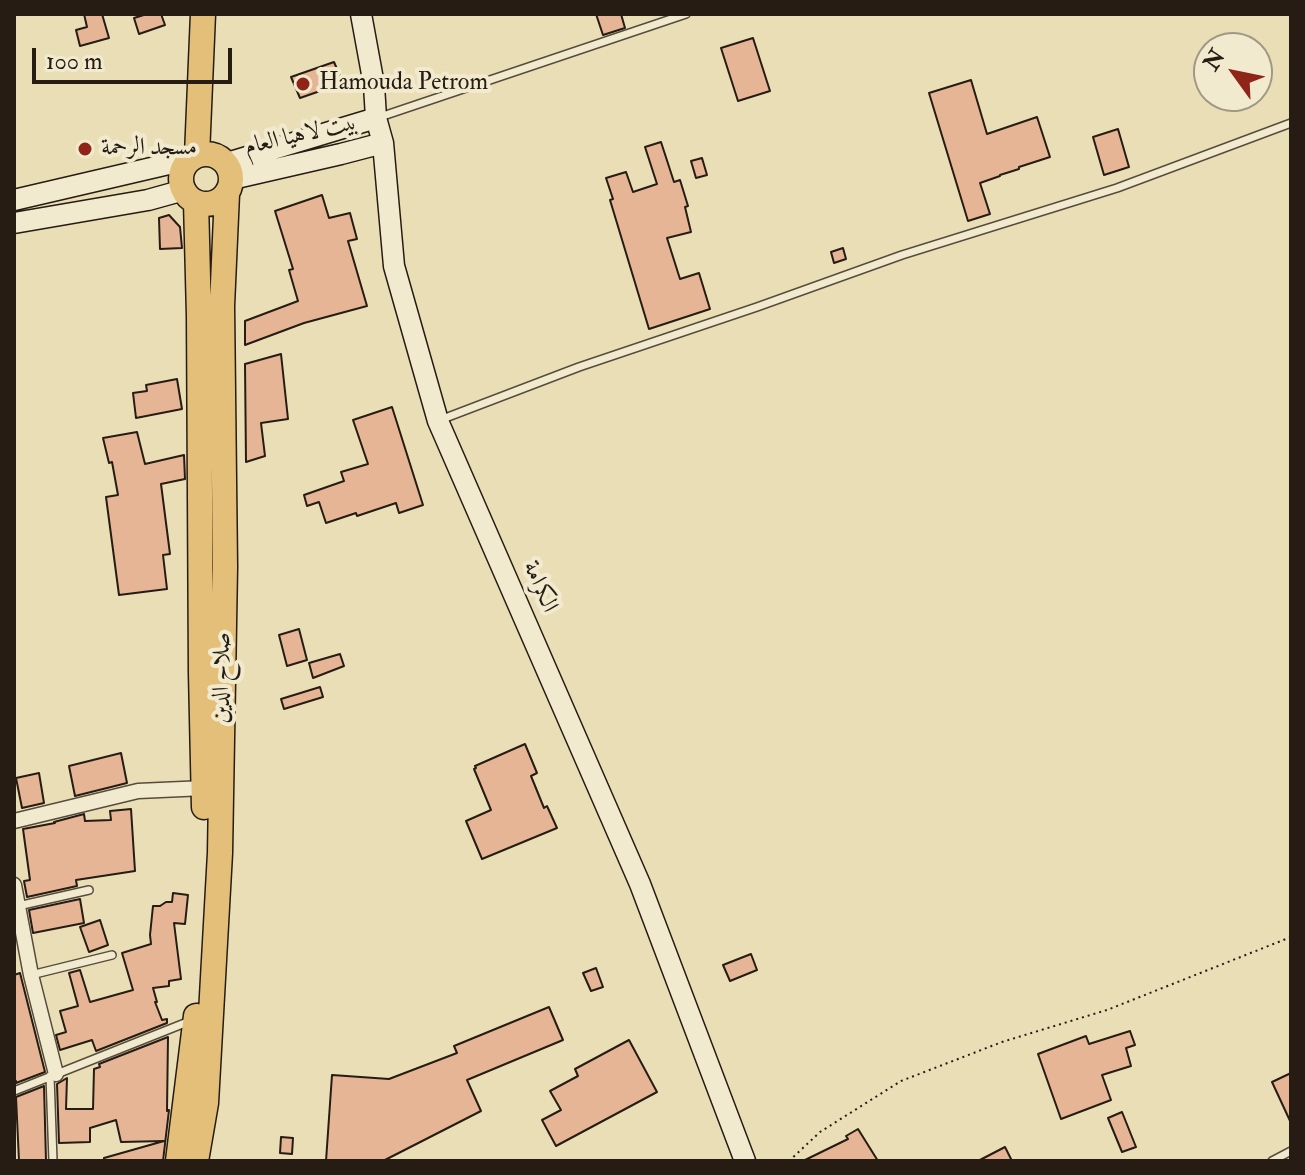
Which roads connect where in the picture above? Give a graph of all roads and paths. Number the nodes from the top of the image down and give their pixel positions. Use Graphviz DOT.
graph roads {
  1 [pos="203,14"];
  2 [pos="361,14"];
  3 [pos="686,14"];
  4 [pos="374,85"];
  5 [pos="376,118"];
  6 [pos="1291,123"];
  7 [pos="336,131"];
  8 [pos="383,143"];
  9 [pos="341,154"];
  10 [pos="193,157"];
  11 [pos="228,179"];
  12 [pos="386,180"];
  13 [pos="190,196"];
  14 [pos="14,200"];
  15 [pos="14,223"];
  16 [pos="438,421"];
  17 [pos="205,788"];
  18 [pos="14,821"];
  19 [pos="14,885"];
  20 [pos="89,890"];
  21 [pos="18,906"];
  22 [pos="1291,937"];
  23 [pos="112,955"];
  24 [pos="31,975"];
  25 [pos="196,1019"];
  26 [pos="53,1075"];
  27 [pos="14,1091"];
  28 [pos="1291,1151"];
  29 [pos="53,1161"];
  30 [pos="178,1161"];
  31 [pos="196,1161"];
  32 [pos="745,1161"];
  33 [pos="789,1161"];
  34 [pos="1272,1161"];
  1 -- 10 [label="highway"];
  2 -- 4 [label="main road, الكرامة"];
  3 -- 5 [label="lane"];
  4 -- 5 [label="main road, الكرامة"];
  4 -- 7 [label="main road"];
  5 -- 7 [label="main road, بيت لاهيا العام"];
  5 -- 8 [label="main road, الكرامة"];
  6 -- 16 [label="lane"];
  7 -- 11 [label="main road, بيت لاهيا العام"];
  8 -- 9 [label="main road, بيت لاهيا العام"];
  8 -- 12 [label="main road, الكرامة"];
  9 -- 11 [label="main road, بيت لاهيا العام"];
  9 -- 12 [label="main road"];
  10 -- 11 [label="highway"];
  10 -- 13 [label="highway"];
  10 -- 14 [label="main road"];
  11 -- 13 [label="highway"];
  11 -- 31 [label="highway, صلاح الدين"];
  12 -- 16 [label="main road, الكرامة"];
  13 -- 15 [label="main road"];
  13 -- 17 [label="highway, صلاح الدين"];
  16 -- 32 [label="main road, الكرامة"];
  17 -- 18 [label="street"];
  17 -- 25 [label="highway, صلاح الدين"];
  19 -- 21 [label="street"];
  20 -- 21 [label="lane"];
  21 -- 24 [label="street"];
  22 -- 33 [label="path"];
  23 -- 24 [label="lane"];
  24 -- 26 [label="street"];
  25 -- 26 [label="lane"];
  25 -- 30 [label="highway, صلاح الدين"];
  26 -- 27 [label="lane"];
  26 -- 29 [label="lane"];
  28 -- 34 [label="lane"];
}
